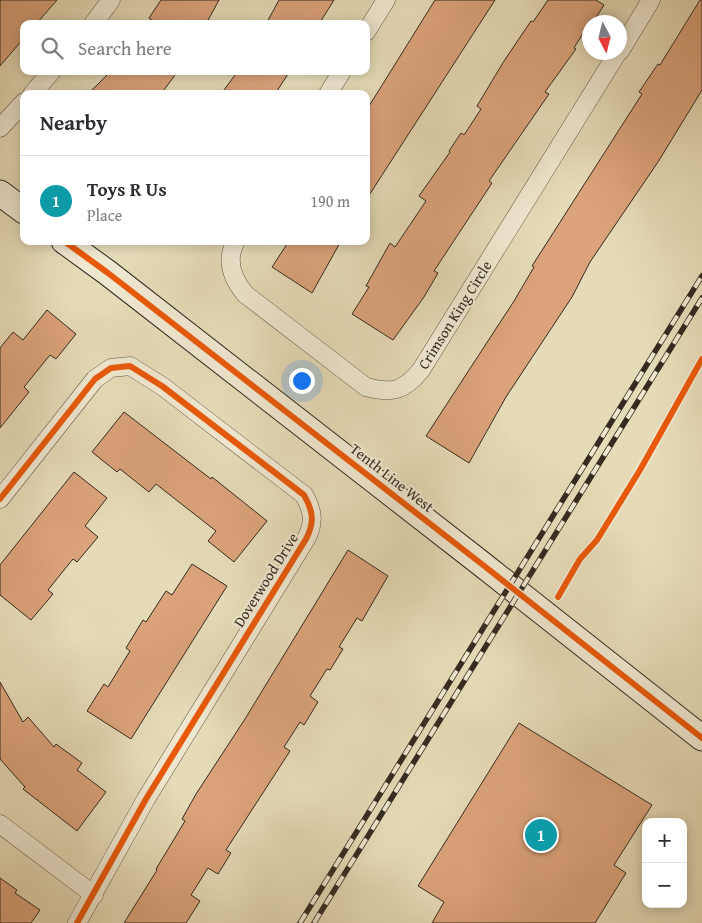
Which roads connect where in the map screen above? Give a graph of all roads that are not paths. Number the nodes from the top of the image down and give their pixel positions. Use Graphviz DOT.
graph roads {
  1 [pos="111,0"];
  2 [pos="386,0"];
  3 [pos="651,0"];
  4 [pos="96,20"];
  5 [pos="370,26"];
  6 [pos="627,39"];
  7 [pos="614,60"];
  8 [pos="49,75"];
  9 [pos="340,75"];
  10 [pos="35,90"];
  11 [pos="330,90"];
  12 [pos="20,106"];
  13 [pos="0,128"];
  14 [pos="0,193"];
  15 [pos="20,208"];
  16 [pos="70,245"];
  17 [pos="234,245"];
  18 [pos="0,499"];
  19 [pos="702,738"];
  20 [pos="0,824"];
  21 [pos="94,895"];
  22 [pos="77,923"];
  1 -- 4 [label="street"];
  2 -- 5 [label="street"];
  3 -- 6 [label="street, Crimson King Circle"];
  7 -- 17 [label="street, Crimson King Circle"];
  8 -- 10 [label="street"];
  9 -- 11 [label="street"];
  12 -- 13 [label="street"];
  14 -- 15 [label="street"];
  16 -- 19 [label="street, Tenth Line West"];
  18 -- 21 [label="street, Doverwood Drive"];
  20 -- 21 [label="street"];
  21 -- 22 [label="street, Doverwood Drive"];
}
